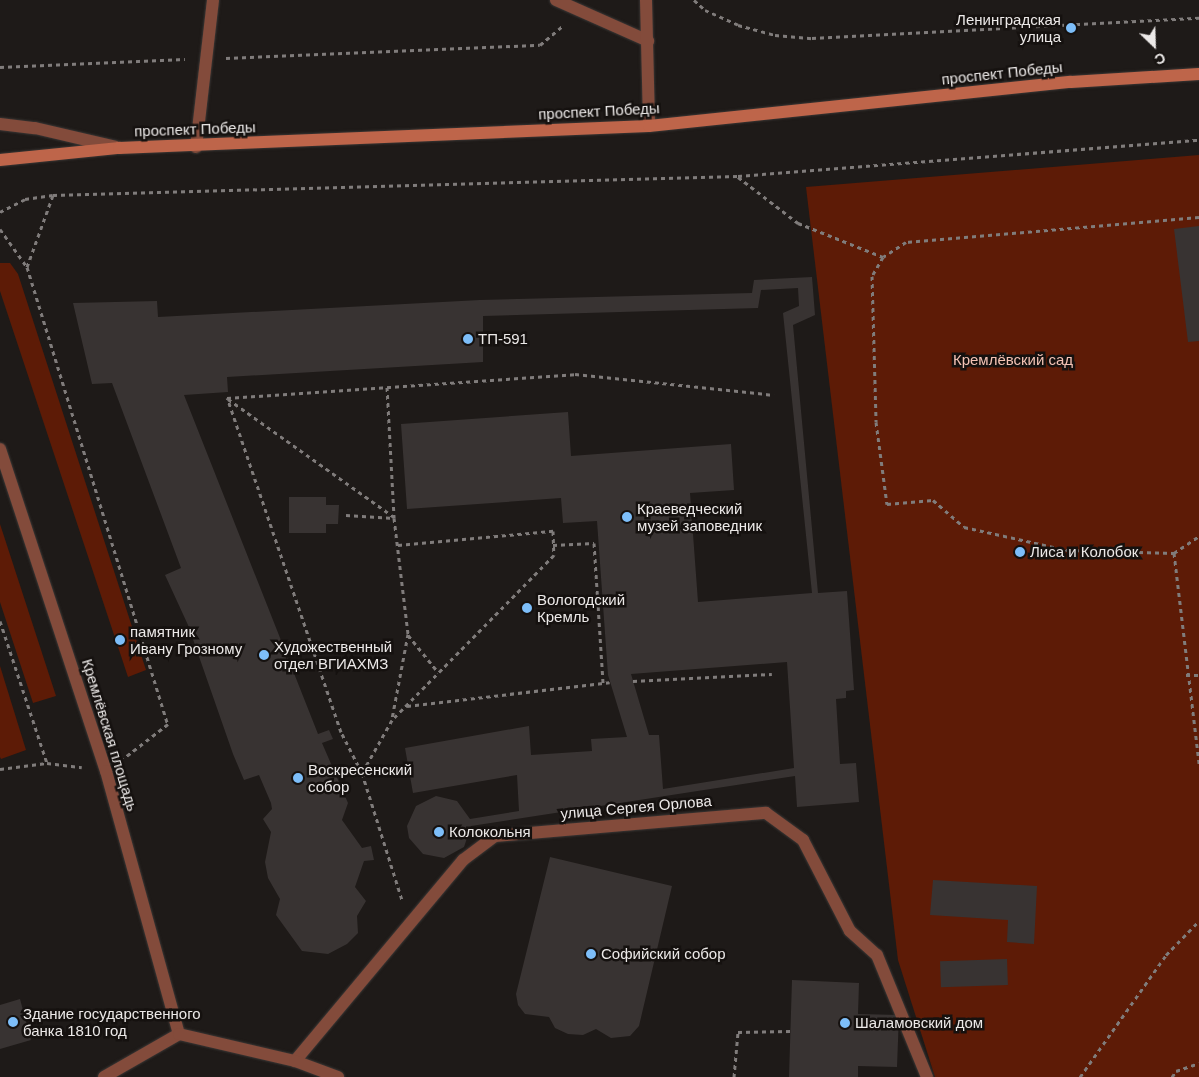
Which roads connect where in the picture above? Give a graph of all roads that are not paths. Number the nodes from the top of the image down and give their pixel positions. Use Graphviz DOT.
graph roads {
  1 [pos="213,0"];
  2 [pos="556,0"];
  3 [pos="646,0"];
  4 [pos="648,41"];
  5 [pos="1199,74"];
  6 [pos="0,124"];
  7 [pos="649,126"];
  8 [pos="196,146"];
  9 [pos="119,148"];
  10 [pos="0,160"];
  11 [pos="0,449"];
  12 [pos="179,1034"];
  13 [pos="295,1061"];
  14 [pos="104,1077"];
  15 [pos="338,1077"];
  16 [pos="927,1077"];
  1 -- 8 [label="street"];
  2 -- 4 [label="street"];
  3 -- 4 [label="street"];
  4 -- 7 [label="street"];
  5 -- 7 [label="main road, проспект Победы"];
  6 -- 9 [label="street"];
  7 -- 8 [label="main road, проспект Победы"];
  8 -- 9 [label="main road, проспект Победы"];
  9 -- 10 [label="main road, проспект Победы"];
  11 -- 12 [label="street, Кремлёвская площадь"];
  12 -- 13 [label="street"];
  12 -- 14 [label="street"];
  13 -- 15 [label="street"];
  13 -- 16 [label="street, улица Сергея Орлова"];
}
